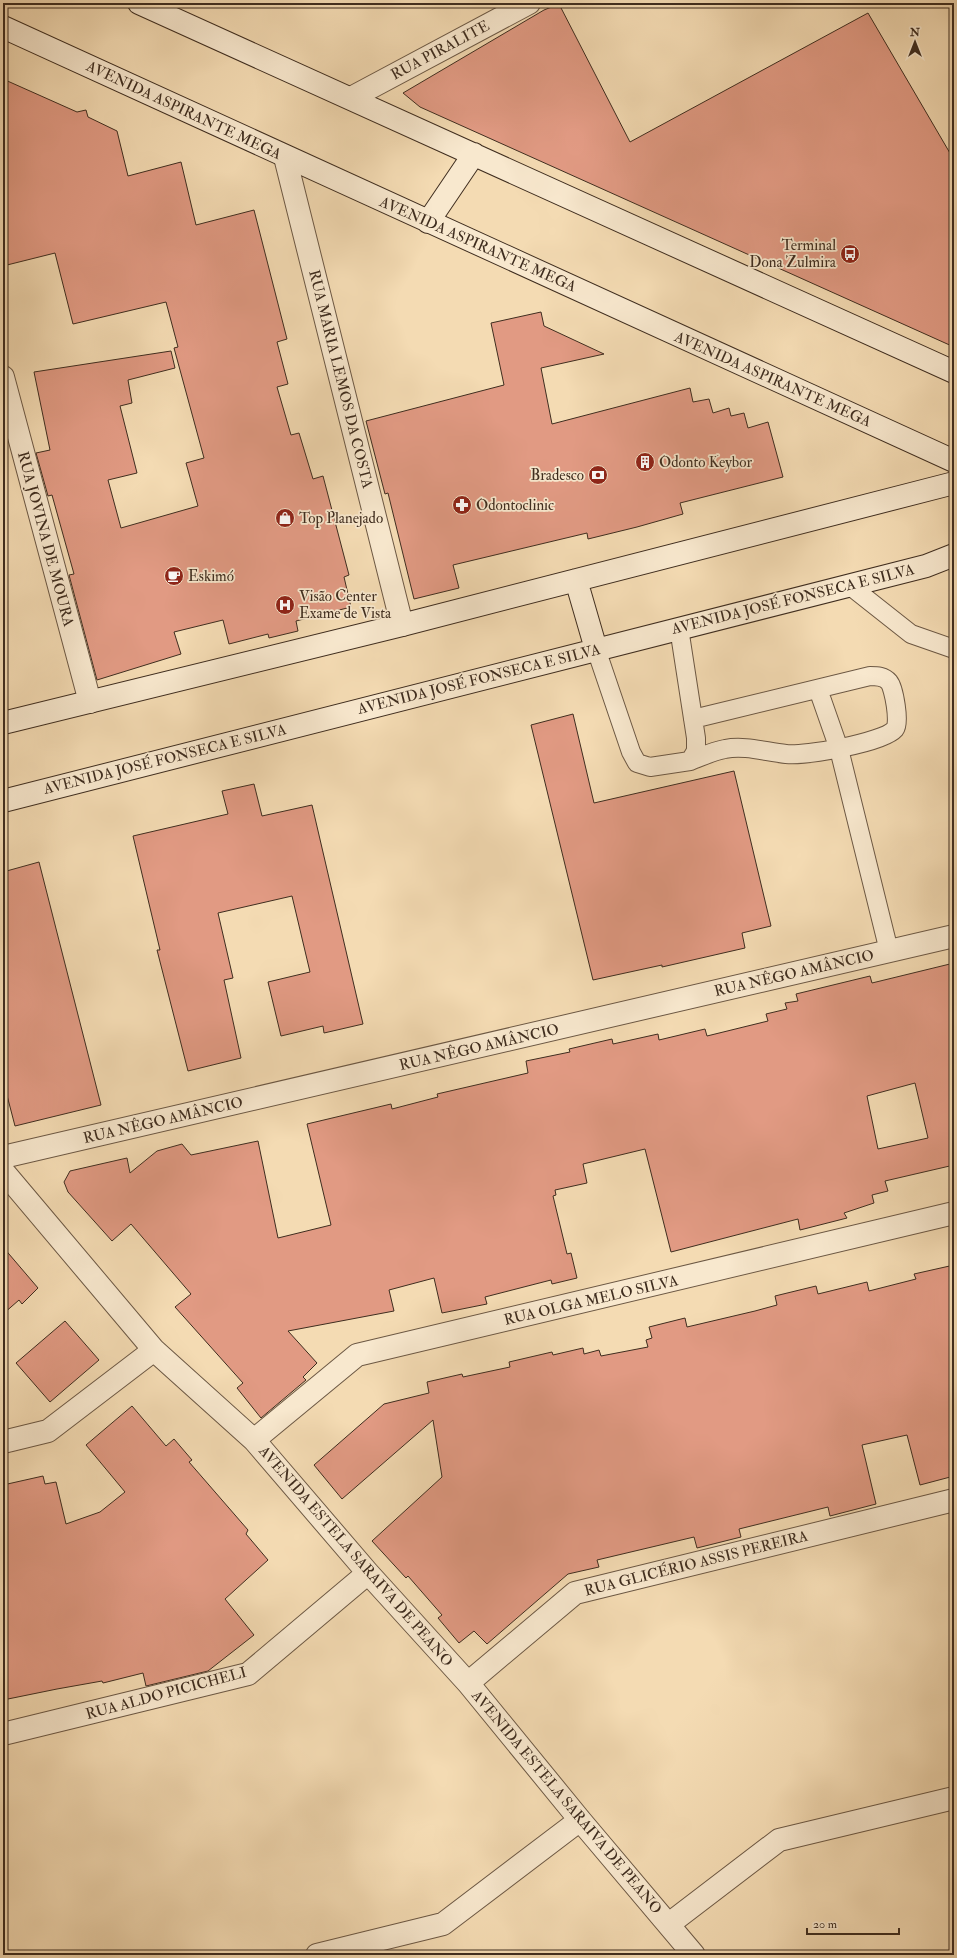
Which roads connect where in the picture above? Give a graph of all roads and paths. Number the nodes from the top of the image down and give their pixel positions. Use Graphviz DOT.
graph roads {
  1 [pos="139,3"];
  2 [pos="529,3"];
  3 [pos="3,27"];
  4 [pos="351,98"];
  5 [pos="474,154"];
  6 [pos="285,157"];
  7 [pos="428,222"];
  8 [pos="954,372"];
  9 [pos="3,377"];
  10 [pos="954,461"];
  11 [pos="954,483"];
  12 [pos="954,555"];
  13 [pos="576,580"];
  14 [pos="849,585"];
  15 [pos="402,626"];
  16 [pos="679,628"];
  17 [pos="596,649"];
  18 [pos="954,649"];
  19 [pos="818,689"];
  20 [pos="90,702"];
  21 [pos="693,719"];
  22 [pos="3,722"];
  23 [pos="839,749"];
  24 [pos="690,761"];
  25 [pos="3,801"];
  26 [pos="954,936"];
  27 [pos="889,951"];
  28 [pos="3,1158"];
  29 [pos="3,1171"];
  30 [pos="954,1213"];
  31 [pos="154,1350"];
  32 [pos="254,1440"];
  33 [pos="3,1442"];
  34 [pos="954,1500"];
  35 [pos="368,1573"];
  36 [pos="468,1683"];
  37 [pos="3,1734"];
  38 [pos="954,1798"];
  39 [pos="580,1820"];
  40 [pos="668,1924"];
  41 [pos="317,1955"];
  42 [pos="694,1955"];
  1 -- 4 [label="street"];
  2 -- 4 [label="street, RUA PIRALITE"];
  3 -- 6 [label="street, AVENIDA ASPIRANTE MEGA"];
  4 -- 5 [label="street"];
  5 -- 7 [label="street"];
  5 -- 8 [label="street"];
  6 -- 7 [label="street, AVENIDA ASPIRANTE MEGA"];
  6 -- 15 [label="street, RUA MARIA LEMOS DA COSTA"];
  7 -- 10 [label="street, AVENIDA ASPIRANTE MEGA"];
  9 -- 20 [label="street, RUA JOVINA DE MOURA"];
  11 -- 13 [label="street"];
  12 -- 14 [label="street, AVENIDA JOSÉ FONSECA E SILVA"];
  13 -- 15 [label="street"];
  13 -- 17 [label="street"];
  14 -- 16 [label="street, AVENIDA JOSÉ FONSECA E SILVA"];
  14 -- 18 [label="lane"];
  15 -- 20 [label="street"];
  16 -- 17 [label="street, AVENIDA JOSÉ FONSECA E SILVA"];
  16 -- 21 [label="lane"];
  17 -- 24 [label="lane"];
  17 -- 25 [label="street, AVENIDA JOSÉ FONSECA E SILVA"];
  19 -- 21 [label="lane"];
  19 -- 23 [label="lane"];
  19 -- 23 [label="lane"];
  20 -- 22 [label="street"];
  21 -- 24 [label="lane"];
  23 -- 24 [label="lane"];
  23 -- 27 [label="lane"];
  26 -- 27 [label="street, RUA NÊGO AMÂNCIO"];
  27 -- 28 [label="street, RUA NÊGO AMÂNCIO"];
  29 -- 31 [label="street, AVENIDA ESTELA SARAIVA DE PEANO"];
  30 -- 32 [label="street, RUA OLGA MELO SILVA"];
  31 -- 32 [label="street, AVENIDA ESTELA SARAIVA DE PEANO"];
  31 -- 33 [label="street"];
  32 -- 35 [label="street, AVENIDA ESTELA SARAIVA DE PEANO"];
  34 -- 36 [label="street, RUA GLICÉRIO ASSIS PEREIRA"];
  35 -- 36 [label="street, AVENIDA ESTELA SARAIVA DE PEANO"];
  35 -- 37 [label="street, RUA ALDO PICICHELI"];
  36 -- 39 [label="street, AVENIDA ESTELA SARAIVA DE PEANO"];
  38 -- 40 [label="street"];
  39 -- 40 [label="street, AVENIDA ESTELA SARAIVA DE PEANO"];
  39 -- 41 [label="street"];
  40 -- 42 [label="street, AVENIDA ESTELA SARAIVA DE PEANO"];
}
